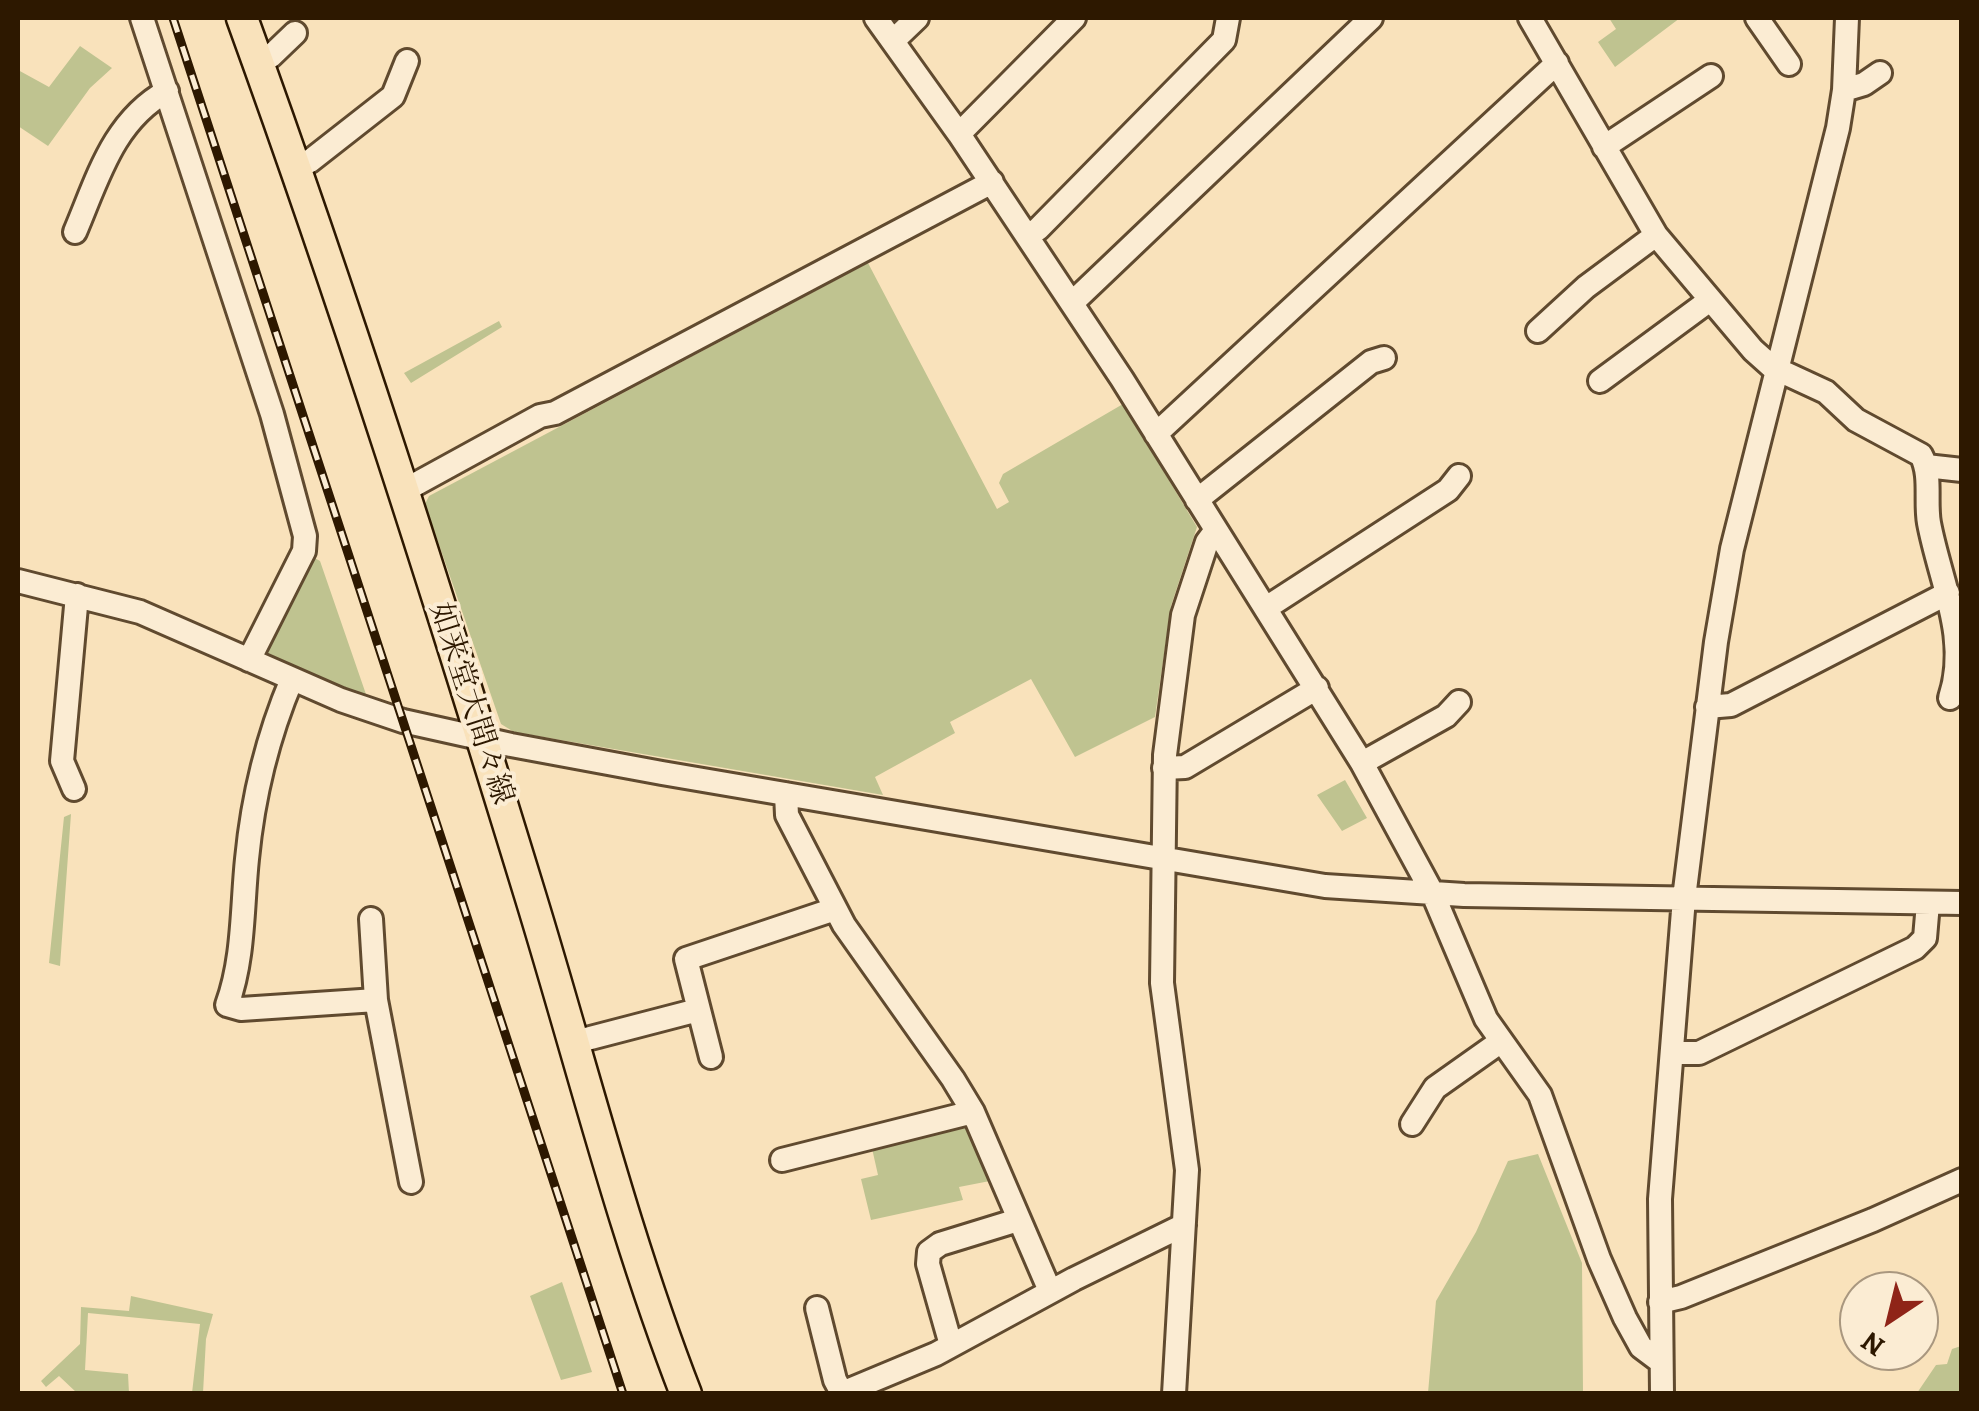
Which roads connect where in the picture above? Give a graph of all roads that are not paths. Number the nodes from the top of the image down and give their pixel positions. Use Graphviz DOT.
graph roads {
  1 [pos="142,18"];
  2 [pos="242,18"];
  3 [pos="876,18"];
  4 [pos="917,18"];
  5 [pos="1074,18"];
  6 [pos="1228,18"];
  7 [pos="1371,18"];
  8 [pos="1530,18"];
  9 [pos="1758,18"];
  10 [pos="1845,18"];
  11 [pos="296,33"];
  12 [pos="893,41"];
  13 [pos="407,60"];
  14 [pos="258,62"];
  15 [pos="1557,63"];
  16 [pos="1789,64"];
  17 [pos="1880,73"];
  18 [pos="1711,76"];
  19 [pos="1844,90"];
  20 [pos="167,91"];
  21 [pos="959,134"];
  22 [pos="1604,147"];
  23 [pos="296,168"];
  24 [pos="992,182"];
  25 [pos="75,232"];
  26 [pos="1027,236"];
  27 [pos="1656,236"];
  28 [pos="1710,300"];
  29 [pos="1072,303"];
  30 [pos="1538,331"];
  31 [pos="1384,358"];
  32 [pos="1777,369"];
  33 [pos="1600,380"];
  34 [pos="1156,434"];
  35 [pos="1926,466"];
  36 [pos="1962,470"];
  37 [pos="1459,476"];
  38 [pos="400,488"];
  39 [pos="1198,500"];
  40 [pos="1216,530"];
  41 [pos="18,582"];
  42 [pos="1948,593"];
  43 [pos="77,595"];
  44 [pos="1266,608"];
  45 [pos="249,660"];
  46 [pos="292,679"];
  47 [pos="1316,688"];
  48 [pos="1950,698"];
  49 [pos="1459,702"];
  50 [pos="1707,707"];
  51 [pos="481,738"];
  52 [pos="1362,762"];
  53 [pos="1164,768"];
  54 [pos="74,788"];
  55 [pos="786,794"];
  56 [pos="1162,858"];
  57 [pos="1433,894"];
  58 [pos="1684,898"];
  59 [pos="1928,903"];
  60 [pos="1962,903"];
  61 [pos="835,909"];
  62 [pos="371,919"];
  63 [pos="376,1000"];
  64 [pos="698,1010"];
  65 [pos="574,1042"];
  66 [pos="1500,1042"];
  67 [pos="1672,1053"];
  68 [pos="711,1057"];
  69 [pos="973,1112"];
  70 [pos="1412,1124"];
  71 [pos="782,1160"];
  72 [pos="1962,1180"];
  73 [pos="411,1182"];
  74 [pos="1018,1220"];
  75 [pos="1184,1225"];
  76 [pos="1050,1291"];
  77 [pos="1660,1302"];
  78 [pos="816,1308"];
  79 [pos="951,1346"];
  80 [pos="1661,1362"];
  81 [pos="841,1393"];
  82 [pos="686,1394"];
  83 [pos="1174,1394"];
  84 [pos="1662,1394"];
  1 -- 20 [label="street"];
  2 -- 14 [label="main road, 如来堂大間々線"];
  3 -- 12 [label="street"];
  4 -- 12 [label="street"];
  5 -- 21 [label="street"];
  6 -- 26 [label="street"];
  7 -- 29 [label="street"];
  8 -- 15 [label="street"];
  9 -- 16 [label="street"];
  10 -- 19 [label="street"];
  11 -- 14 [label="street"];
  12 -- 21 [label="street"];
  13 -- 23 [label="street"];
  14 -- 23 [label="main road, 如来堂大間々線"];
  15 -- 22 [label="street"];
  15 -- 34 [label="street"];
  17 -- 19 [label="street"];
  18 -- 22 [label="street"];
  19 -- 32 [label="street"];
  20 -- 25 [label="street"];
  20 -- 45 [label="street"];
  21 -- 24 [label="street"];
  22 -- 27 [label="street"];
  23 -- 38 [label="main road, 如来堂大間々線"];
  24 -- 26 [label="street"];
  24 -- 38 [label="street"];
  26 -- 29 [label="street"];
  27 -- 28 [label="street"];
  27 -- 30 [label="street"];
  28 -- 32 [label="street"];
  28 -- 33 [label="street"];
  29 -- 34 [label="street"];
  31 -- 39 [label="street"];
  32 -- 35 [label="street"];
  32 -- 50 [label="street"];
  34 -- 39 [label="street"];
  35 -- 36 [label="street"];
  35 -- 42 [label="street"];
  37 -- 44 [label="street"];
  38 -- 51 [label="main road, 如来堂大間々線"];
  39 -- 40 [label="street"];
  40 -- 44 [label="street"];
  40 -- 53 [label="street"];
  41 -- 43 [label="street"];
  42 -- 48 [label="street"];
  42 -- 50 [label="street"];
  43 -- 45 [label="street"];
  43 -- 54 [label="street"];
  44 -- 47 [label="street"];
  45 -- 46 [label="street"];
  46 -- 51 [label="street"];
  46 -- 63 [label="street"];
  47 -- 52 [label="street"];
  47 -- 53 [label="street"];
  49 -- 52 [label="street"];
  50 -- 58 [label="street"];
  51 -- 55 [label="street"];
  51 -- 65 [label="main road, 如来堂大間々線"];
  52 -- 57 [label="street"];
  53 -- 56 [label="street"];
  55 -- 56 [label="street"];
  55 -- 61 [label="street"];
  56 -- 57 [label="street"];
  56 -- 75 [label="street"];
  57 -- 58 [label="street"];
  57 -- 66 [label="street"];
  58 -- 59 [label="street"];
  58 -- 67 [label="street"];
  59 -- 60 [label="street"];
  59 -- 67 [label="street"];
  61 -- 64 [label="street"];
  61 -- 69 [label="street"];
  62 -- 63 [label="street"];
  63 -- 73 [label="street"];
  64 -- 65 [label="street"];
  64 -- 68 [label="street"];
  65 -- 82 [label="main road, 如来堂大間々線"];
  66 -- 70 [label="street"];
  66 -- 80 [label="street"];
  67 -- 77 [label="street"];
  69 -- 71 [label="street"];
  69 -- 74 [label="street"];
  72 -- 77 [label="street"];
  74 -- 76 [label="street"];
  74 -- 79 [label="street"];
  75 -- 76 [label="street"];
  75 -- 83 [label="street"];
  76 -- 79 [label="street"];
  77 -- 80 [label="street"];
  78 -- 81 [label="street"];
  79 -- 81 [label="street"];
  80 -- 84 [label="street"];
}
